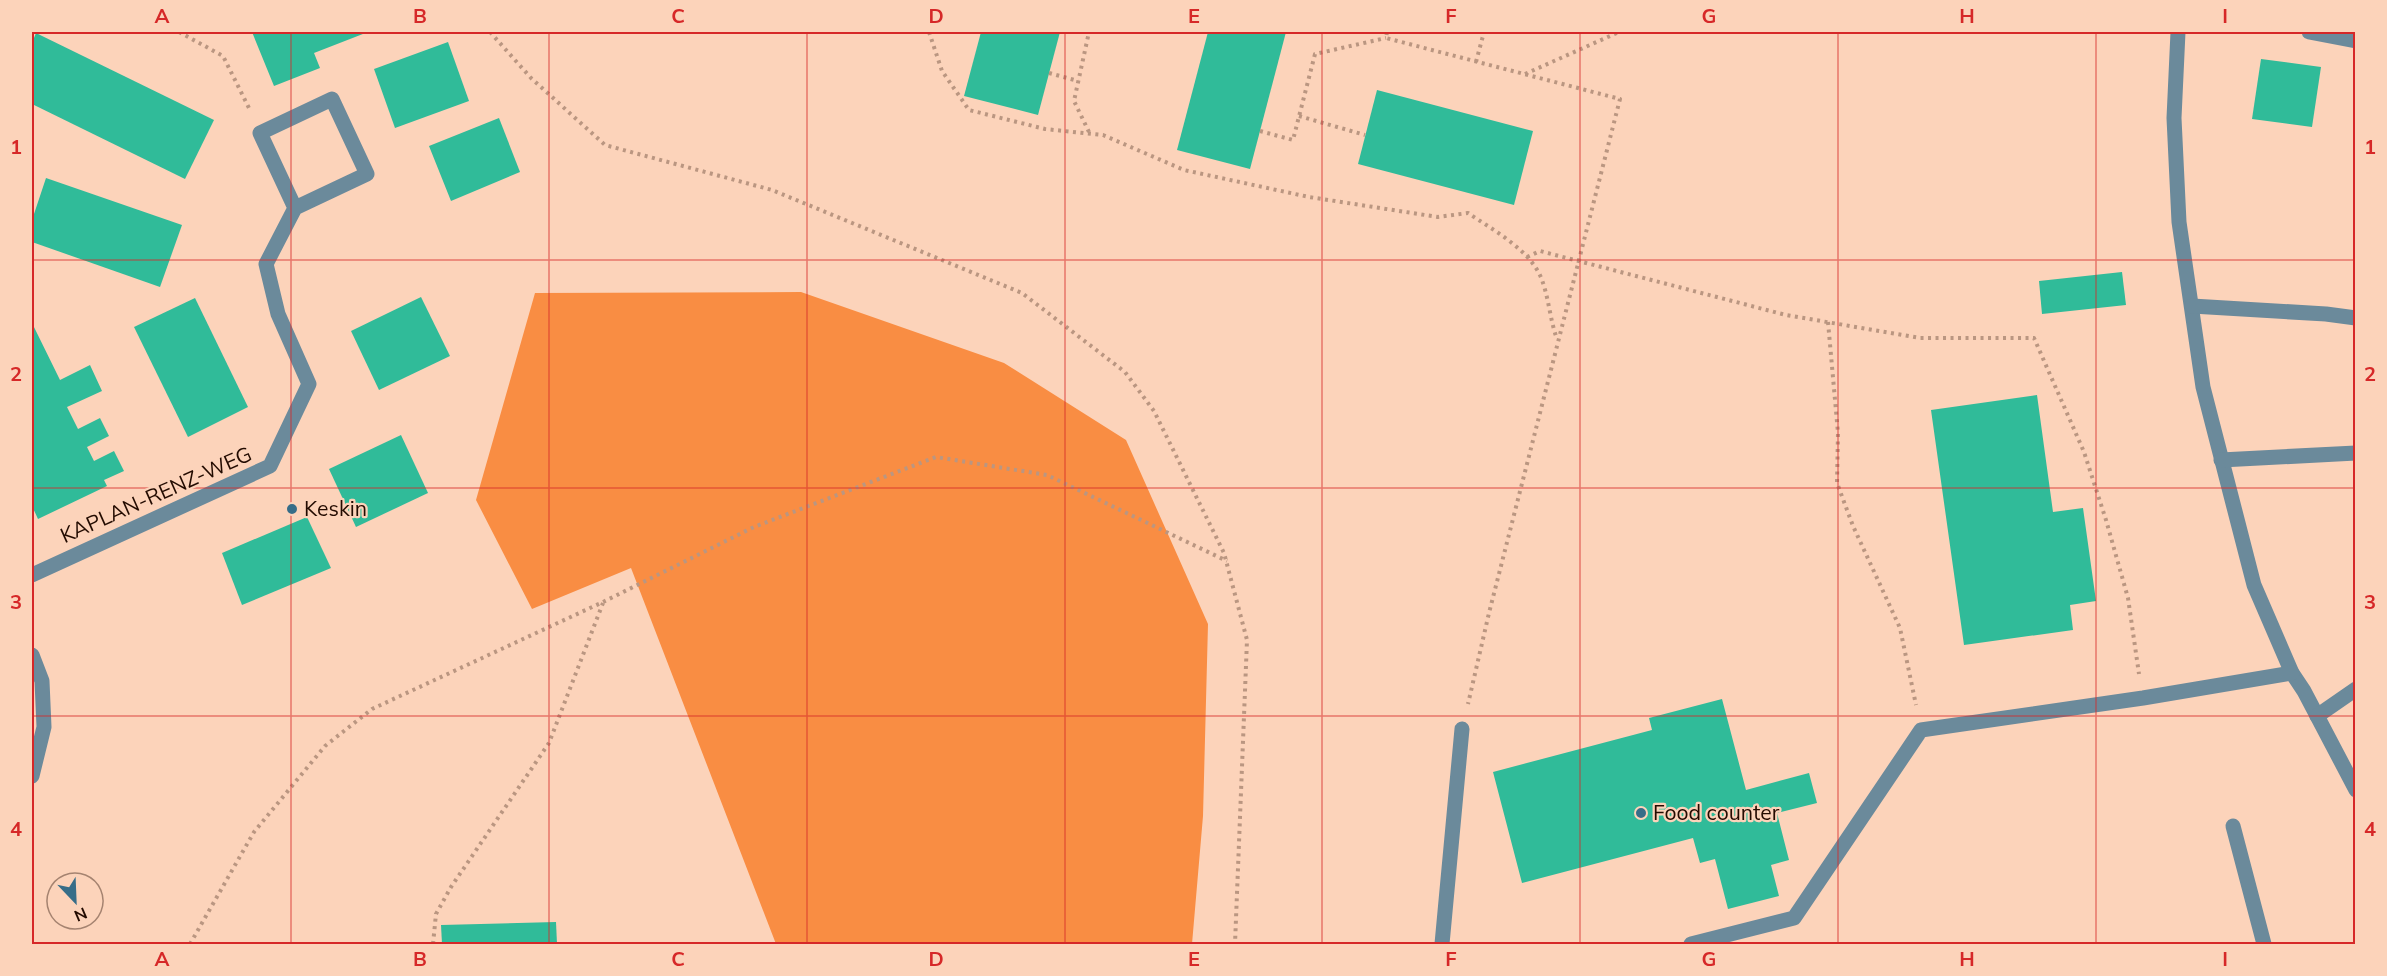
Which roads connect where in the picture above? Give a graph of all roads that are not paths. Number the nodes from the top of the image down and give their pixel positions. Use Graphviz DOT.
graph roads {
  1 [pos="2178,32"];
  2 [pos="2309,32"];
  3 [pos="2355,41"];
  4 [pos="295,208"];
  5 [pos="2192,306"];
  6 [pos="2355,318"];
  7 [pos="2355,453"];
  8 [pos="2221,460"];
  9 [pos="32,575"];
  10 [pos="32,655"];
  11 [pos="2292,673"];
  12 [pos="2355,689"];
  13 [pos="2317,716"];
  14 [pos="1462,729"];
  15 [pos="32,776"];
  16 [pos="2355,790"];
  17 [pos="2233,826"];
  18 [pos="1442,945"];
  19 [pos="1691,945"];
  20 [pos="2264,945"];
  1 -- 5 [label="street"];
  2 -- 3 [label="street"];
  4 -- 4 [label="street"];
  4 -- 9 [label="street, KAPLAN-RENZ-WEG"];
  5 -- 6 [label="street"];
  5 -- 8 [label="street"];
  7 -- 8 [label="street"];
  8 -- 11 [label="street"];
  10 -- 15 [label="street"];
  11 -- 13 [label="street"];
  11 -- 19 [label="street"];
  12 -- 13 [label="street"];
  13 -- 16 [label="street"];
  14 -- 18 [label="street"];
  17 -- 20 [label="street"];
}
